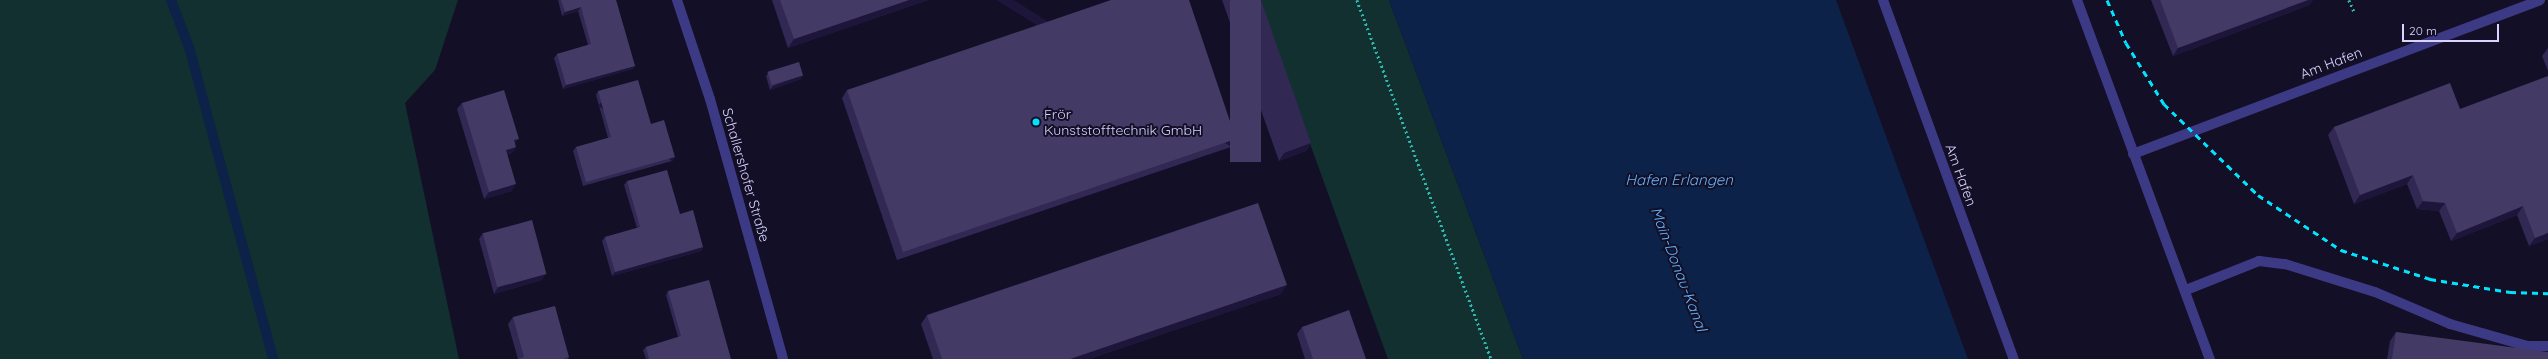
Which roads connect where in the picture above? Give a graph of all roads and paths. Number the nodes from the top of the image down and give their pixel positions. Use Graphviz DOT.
graph roads {
  1 [pos="677,0"];
  2 [pos="1357,0"];
  3 [pos="1882,0"];
  4 [pos="2077,0"];
  5 [pos="2349,0"];
  6 [pos="2540,0"];
  7 [pos="2354,10"];
  8 [pos="2133,154"];
  9 [pos="2186,290"];
  10 [pos="2548,346"];
  11 [pos="783,359"];
  12 [pos="1491,359"];
  13 [pos="2014,359"];
  14 [pos="2210,359"];
  1 -- 11 [label="street, Schallershofer Straße"];
  2 -- 12 [label="path"];
  3 -- 13 [label="street, Am Hafen"];
  4 -- 8 [label="street"];
  5 -- 7 [label="path"];
  6 -- 8 [label="street, Am Hafen"];
  8 -- 9 [label="street"];
  9 -- 10 [label="street"];
  9 -- 14 [label="street"];
}
